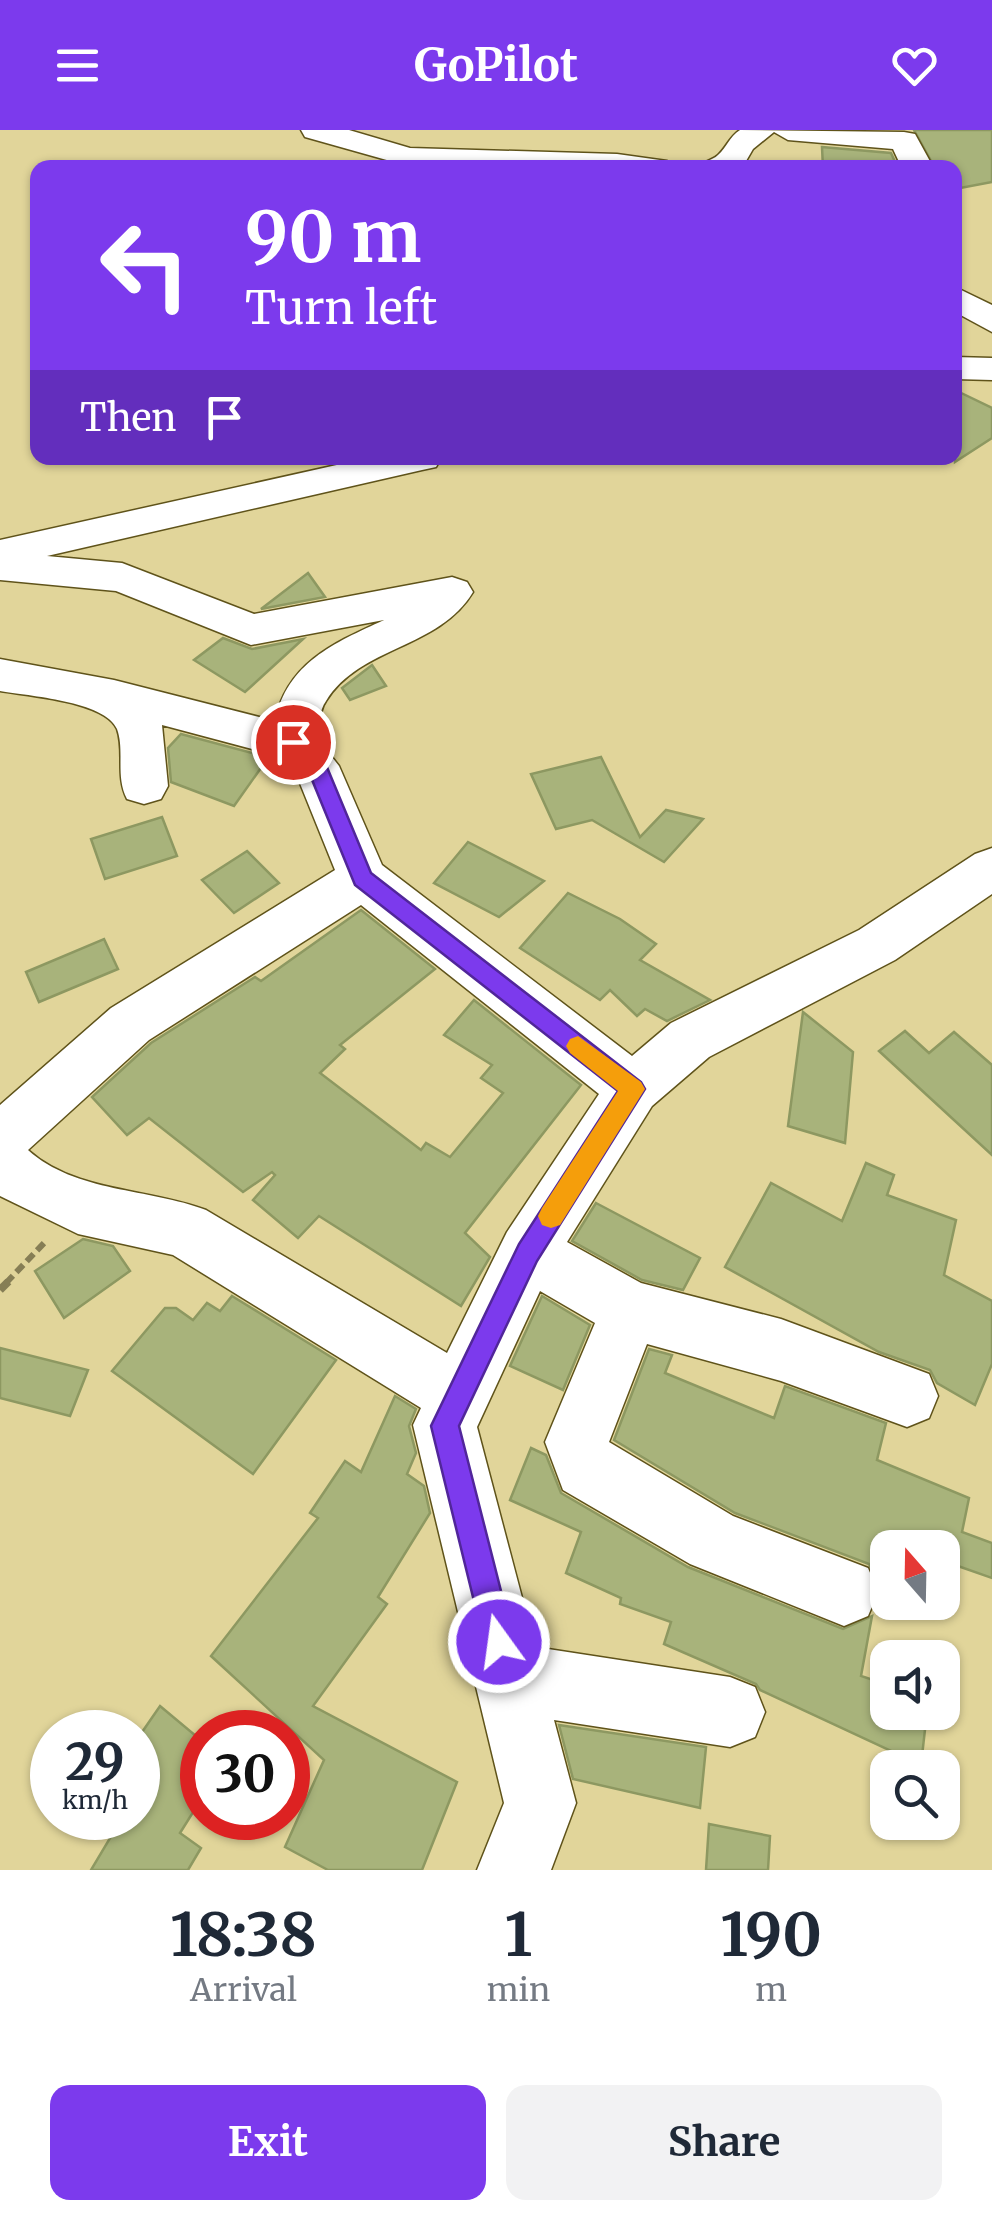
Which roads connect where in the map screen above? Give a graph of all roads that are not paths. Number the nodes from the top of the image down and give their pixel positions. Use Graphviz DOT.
graph roads {
  1 [pos="316,130"];
  2 [pos="760,130"];
  3 [pos="788,130"];
  4 [pos="547,160"];
  5 [pos="731,160"];
  6 [pos="790,160"];
  7 [pos="914,160"];
  8 [pos="962,302"];
  9 [pos="992,321"];
  10 [pos="962,368"];
  11 [pos="992,369"];
  12 [pos="391,465"];
  13 [pos="0,553"];
  14 [pos="0,566"];
  15 [pos="0,675"];
  16 [pos="114,696"];
  17 [pos="293,742"];
  18 [pos="144,786"];
  19 [pos="992,868"];
  20 [pos="363,878"];
  21 [pos="633,1089"];
  22 [pos="0,1140"];
  23 [pos="0,1161"];
  24 [pos="528,1252"];
  25 [pos="630,1310"];
  26 [pos="458,1396"];
  27 [pos="907,1396"];
  28 [pos="844,1592"];
  29 [pos="508,1678"];
  30 [pos="730,1712"];
  31 [pos="514,1870"];
  1 -- 4 [label="street"];
  2 -- 5 [label="street"];
  3 -- 6 [label="street"];
  3 -- 7 [label="street"];
  8 -- 9 [label="street"];
  10 -- 11 [label="street"];
  12 -- 13 [label="street"];
  14 -- 17 [label="street"];
  15 -- 16 [label="street"];
  16 -- 17 [label="street"];
  16 -- 18 [label="street"];
  17 -- 20 [label="street"];
  19 -- 21 [label="street"];
  20 -- 21 [label="street"];
  20 -- 22 [label="street"];
  21 -- 24 [label="street"];
  23 -- 26 [label="street"];
  24 -- 25 [label="street"];
  24 -- 26 [label="street"];
  25 -- 27 [label="street"];
  25 -- 28 [label="street"];
  26 -- 29 [label="street"];
  29 -- 30 [label="street"];
  29 -- 31 [label="street"];
}
